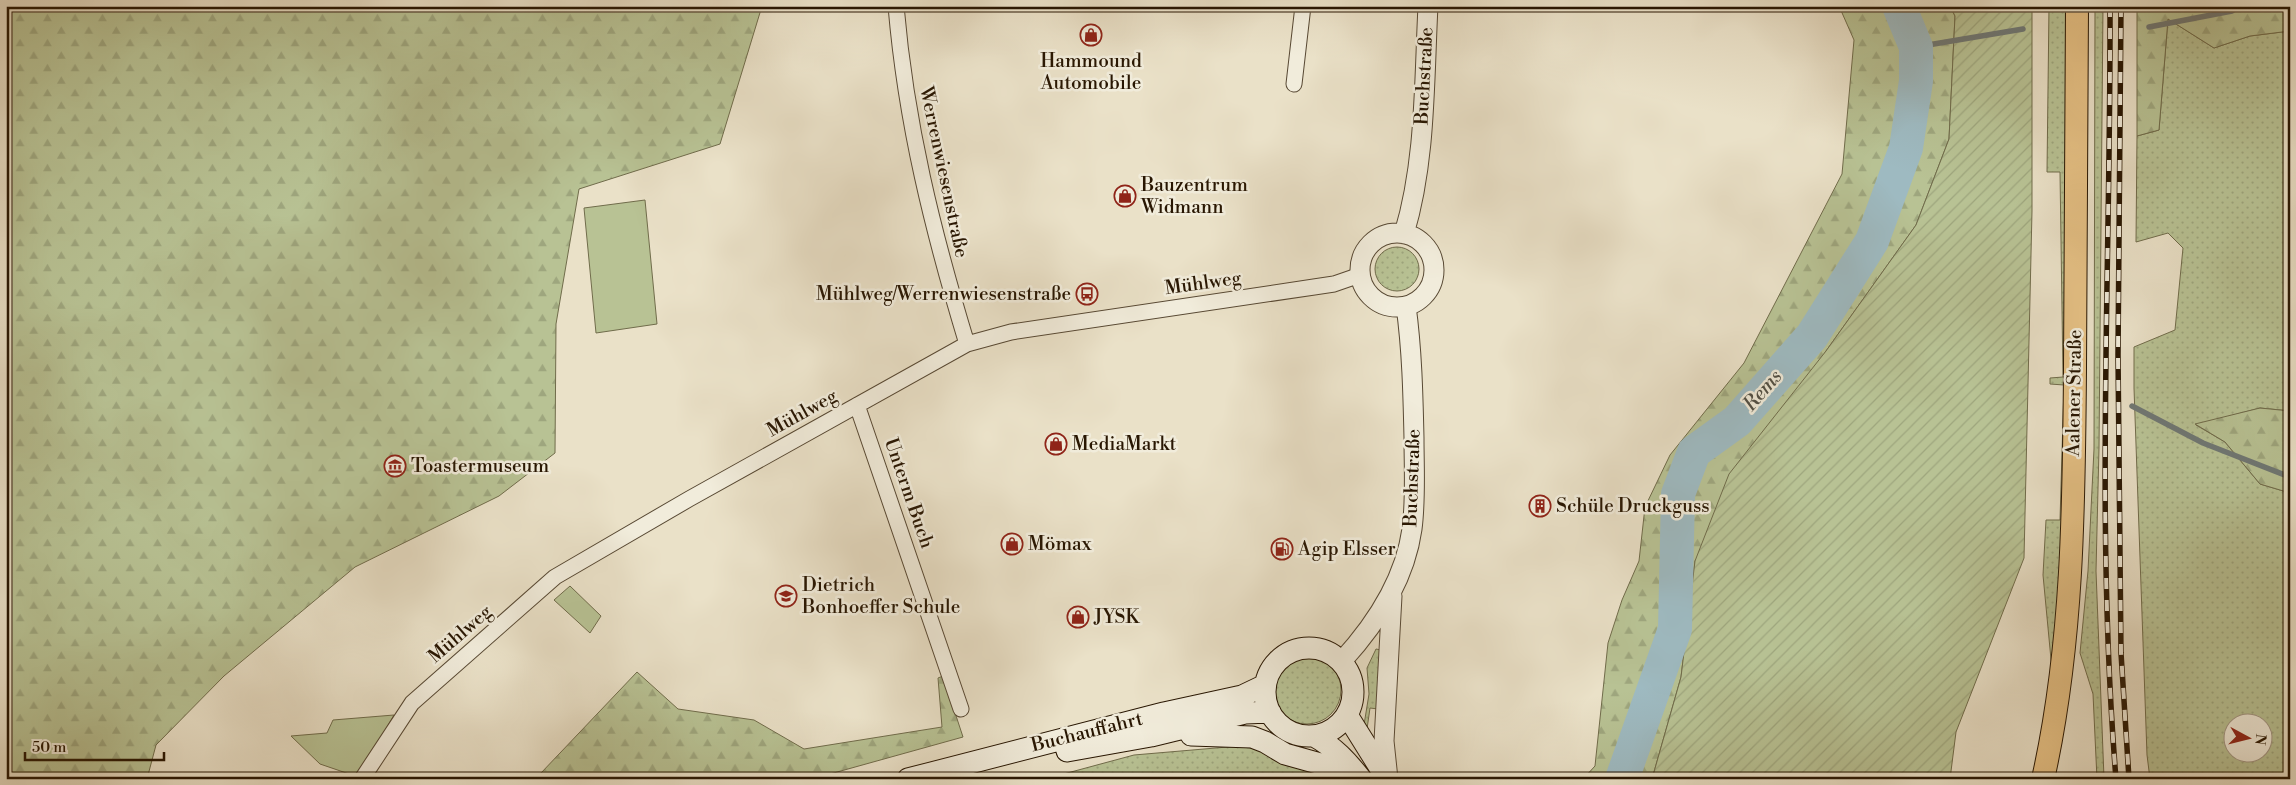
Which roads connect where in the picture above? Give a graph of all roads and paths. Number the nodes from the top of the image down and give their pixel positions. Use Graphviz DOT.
graph roads {
  1 [pos="896,6"];
  2 [pos="1303,6"];
  3 [pos="1428,6"];
  4 [pos="2077,6"];
  5 [pos="1294,84"];
  6 [pos="1404,234"];
  7 [pos="1360,276"];
  8 [pos="1406,306"];
  9 [pos="968,344"];
  10 [pos="857,405"];
  11 [pos="1392,590"];
  12 [pos="1342,661"];
  13 [pos="1265,685"];
  14 [pos="961,709"];
  15 [pos="1270,712"];
  16 [pos="1347,715"];
  17 [pos="1151,736"];
  18 [pos="1314,736"];
  19 [pos="1004,758"];
  20 [pos="362,779"];
  21 [pos="908,779"];
  22 [pos="1348,779"];
  23 [pos="1361,779"];
  24 [pos="1388,779"];
  25 [pos="2043,779"];
  1 -- 9 [label="street, Werrenwiesenstraße"];
  2 -- 5 [label="street"];
  3 -- 6 [label="street, Buchstraße"];
  4 -- 25 [label="main road, Aalener Straße"];
  6 -- 7 [label="street"];
  6 -- 8 [label="street"];
  7 -- 8 [label="street"];
  7 -- 9 [label="street, Mühlweg"];
  8 -- 11 [label="street, Buchstraße"];
  9 -- 10 [label="street, Mühlweg"];
  10 -- 14 [label="street, Unterm Buch"];
  10 -- 20 [label="street, Mühlweg"];
  11 -- 12 [label="street, Buchstraße"];
  11 -- 24 [label="street"];
  12 -- 13 [label="main road"];
  12 -- 16 [label="main road"];
  13 -- 15 [label="main road"];
  13 -- 19 [label="main road, Buchauffahrt"];
  15 -- 17 [label="main road"];
  15 -- 18 [label="main road"];
  16 -- 18 [label="main road"];
  16 -- 24 [label="main road"];
  17 -- 19 [label="main road"];
  17 -- 22 [label="main road"];
  18 -- 23 [label="main road"];
  19 -- 21 [label="main road"];
}
